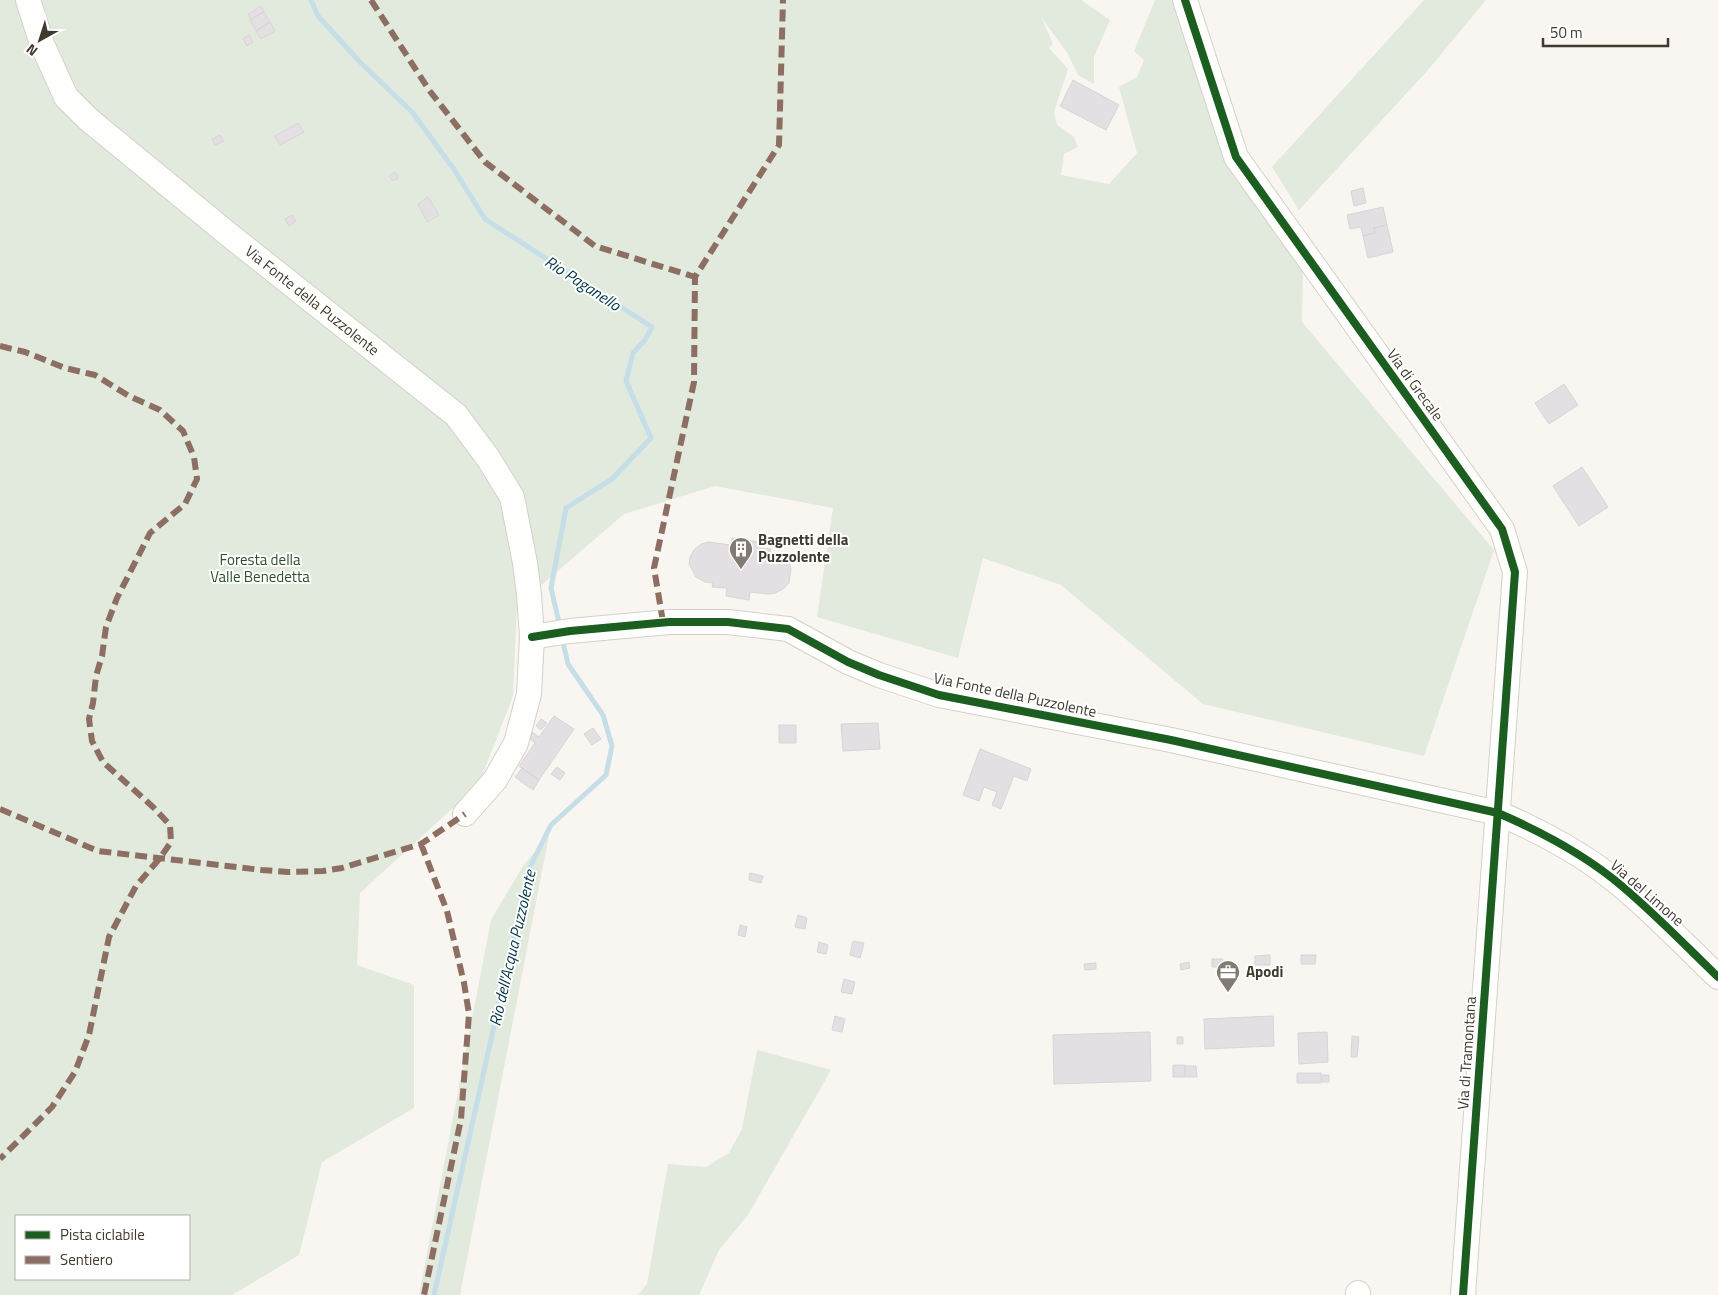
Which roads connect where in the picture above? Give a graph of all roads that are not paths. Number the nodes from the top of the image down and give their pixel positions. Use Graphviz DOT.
graph roads {
  1 [pos="28,0"];
  2 [pos="1185,0"];
  3 [pos="532,636"];
  4 [pos="1498,813"];
  5 [pos="465,814"];
  6 [pos="1718,976"];
  7 [pos="1463,1295"];
  1 -- 3 [label="street, Via Fonte della Puzzolente"];
  2 -- 4 [label="street, Via di Grecale"];
  3 -- 4 [label="street, Via Fonte della Puzzolente"];
  3 -- 5 [label="street, Via Fonte della Puzzolente"];
  4 -- 6 [label="street, Via del Limone"];
  4 -- 7 [label="street, Via di Tramontana"];
}
